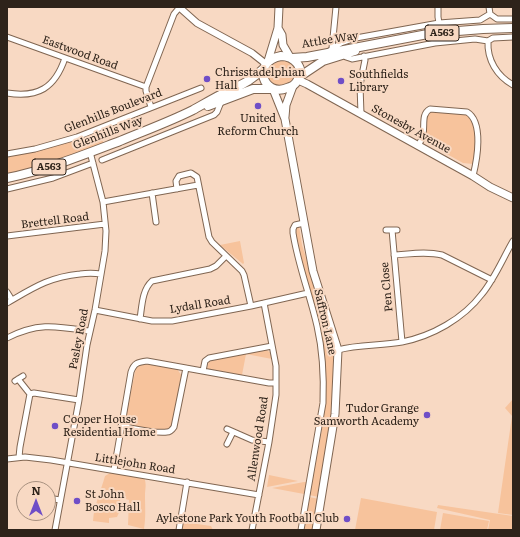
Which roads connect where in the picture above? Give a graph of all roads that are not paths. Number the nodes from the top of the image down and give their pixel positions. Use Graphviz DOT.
graph roads {
  1 [pos="179,7"];
  2 [pos="279,7"];
  3 [pos="336,7"];
  4 [pos="438,7"];
  5 [pos="489,7"];
  6 [pos="490,14"];
  7 [pos="513,19"];
  8 [pos="439,23"];
  9 [pos="278,28"];
  10 [pos="513,28"];
  11 [pos="7,36"];
  12 [pos="513,37"];
  13 [pos="488,42"];
  14 [pos="372,45"];
  15 [pos="330,50"];
  16 [pos="344,55"];
  17 [pos="364,56"];
  18 [pos="65,58"];
  19 [pos="291,58"];
  20 [pos="266,65"];
  21 [pos="297,81"];
  22 [pos="513,85"];
  23 [pos="146,88"];
  24 [pos="201,88"];
  25 [pos="272,89"];
  26 [pos="7,93"];
  27 [pos="221,102"];
  28 [pos="151,107"];
  29 [pos="192,110"];
  30 [pos="361,114"];
  31 [pos="284,119"];
  32 [pos="120,140"];
  33 [pos="418,146"];
  34 [pos="133,148"];
  35 [pos="90,152"];
  36 [pos="7,154"];
  37 [pos="102,160"];
  38 [pos="93,163"];
  39 [pos="473,176"];
  40 [pos="7,178"];
  41 [pos="198,185"];
  42 [pos="7,189"];
  43 [pos="177,189"];
  44 [pos="152,194"];
  45 [pos="513,198"];
  46 [pos="103,202"];
  47 [pos="156,222"];
  48 [pos="304,222"];
  49 [pos="105,224"];
  50 [pos="386,230"];
  51 [pos="7,236"];
  52 [pos="513,241"];
  53 [pos="394,255"];
  54 [pos="226,256"];
  55 [pos="101,274"];
  56 [pos="492,280"];
  57 [pos="7,292"];
  58 [pos="308,293"];
  59 [pos="9,301"];
  60 [pos="264,303"];
  61 [pos="251,306"];
  62 [pos="95,310"];
  63 [pos="140,319"];
  64 [pos="90,331"];
  65 [pos="7,338"];
  66 [pos="402,342"];
  67 [pos="272,346"];
  68 [pos="338,350"];
  69 [pos="186,368"];
  70 [pos="202,371"];
  71 [pos="19,379"];
  72 [pos="276,383"];
  73 [pos="30,394"];
  74 [pos="79,400"];
  75 [pos="121,426"];
  76 [pos="227,429"];
  77 [pos="234,432"];
  78 [pos="269,442"];
  79 [pos="227,444"];
  80 [pos="19,457"];
  81 [pos="7,459"];
  82 [pos="68,463"];
  83 [pos="114,470"];
  84 [pos="187,482"];
  85 [pos="259,495"];
  86 [pos="56,499"];
  87 [pos="60,500"];
  88 [pos="55,530"];
  89 [pos="179,530"];
  90 [pos="252,530"];
  91 [pos="302,530"];
  92 [pos="316,530"];
  1 -- 20 [label="street"];
  1 -- 23 [label="street"];
  2 -- 9 [label="main road"];
  3 -- 15 [label="street"];
  4 -- 8 [label="street"];
  5 -- 6 [label="street"];
  6 -- 7 [label="street"];
  6 -- 8 [label="street"];
  8 -- 15 [label="street"];
  9 -- 19 [label="main road"];
  9 -- 20 [label="main road"];
  10 -- 14 [label="highway, Attlee Way / A563"];
  11 -- 18 [label="street, Eastwood Road"];
  12 -- 13 [label="street"];
  13 -- 17 [label="street"];
  13 -- 22 [label="street"];
  14 -- 15 [label="highway, Attlee Way / A563"];
  14 -- 16 [label="highway, Attlee Way / A563"];
  15 -- 19 [label="highway, Attlee Way / A563"];
  16 -- 17 [label="street"];
  16 -- 21 [label="highway, Attlee Way / A563"];
  17 -- 30 [label="street"];
  18 -- 23 [label="street, Eastwood Road"];
  18 -- 26 [label="street"];
  19 -- 20 [label="highway, A563"];
  19 -- 21 [label="highway"];
  20 -- 25 [label="highway"];
  20 -- 29 [label="highway, Glenhills Way / A563"];
  21 -- 25 [label="highway, A563"];
  21 -- 30 [label="main road, Stonesby Avenue"];
  21 -- 31 [label="main road, Saffron Lane"];
  23 -- 28 [label="street"];
  24 -- 28 [label="street, Glenhills Boulevard"];
  25 -- 27 [label="highway, Glenhills Way / A563"];
  25 -- 31 [label="main road, Saffron Lane"];
  27 -- 29 [label="highway, Glenhills Way / A563"];
  27 -- 34 [label="street"];
  28 -- 36 [label="street, Glenhills Boulevard"];
  29 -- 32 [label="highway, Glenhills Way / A563"];
  30 -- 33 [label="main road, Stonesby Avenue"];
  31 -- 48 [label="main road, Saffron Lane"];
  32 -- 34 [label="street"];
  32 -- 35 [label="highway, Glenhills Way / A563"];
  33 -- 39 [label="main road, Stonesby Avenue"];
  33 -- 39 [label="street"];
  34 -- 37 [label="street"];
  35 -- 38 [label="street, Pasley Road"];
  35 -- 40 [label="highway, Glenhills Way / A563"];
  38 -- 42 [label="street"];
  38 -- 46 [label="street, Pasley Road"];
  39 -- 45 [label="main road, Stonesby Avenue"];
  41 -- 43 [label="street"];
  41 -- 43 [label="street"];
  41 -- 54 [label="street"];
  43 -- 44 [label="street"];
  44 -- 46 [label="street"];
  44 -- 47 [label="street"];
  46 -- 49 [label="street, Pasley Road"];
  48 -- 58 [label="street, Saffron Lane"];
  48 -- 68 [label="main road, Saffron Lane"];
  49 -- 51 [label="street, Brettell Road"];
  49 -- 55 [label="street, Pasley Road"];
  50 -- 53 [label="street, Pen Close"];
  52 -- 56 [label="street"];
  53 -- 56 [label="street"];
  53 -- 66 [label="street, Pen Close"];
  54 -- 61 [label="street"];
  54 -- 63 [label="street"];
  55 -- 59 [label="street"];
  55 -- 62 [label="street, Pasley Road"];
  56 -- 66 [label="street"];
  57 -- 59 [label="street"];
  58 -- 60 [label="street, Lydall Road"];
  58 -- 91 [label="street, Saffron Lane"];
  60 -- 61 [label="street, Lydall Road"];
  60 -- 67 [label="street, Allenwood Road"];
  61 -- 63 [label="street, Lydall Road"];
  62 -- 63 [label="street, Lydall Road"];
  62 -- 64 [label="street, Pasley Road"];
  64 -- 65 [label="street"];
  64 -- 74 [label="street, Pasley Road"];
  66 -- 68 [label="street"];
  67 -- 70 [label="street"];
  67 -- 72 [label="street, Allenwood Road"];
  68 -- 92 [label="main road, Saffron Lane"];
  69 -- 70 [label="street"];
  69 -- 75 [label="street"];
  69 -- 75 [label="street"];
  70 -- 72 [label="street"];
  71 -- 73 [label="street"];
  72 -- 78 [label="street, Allenwood Road"];
  73 -- 74 [label="street"];
  73 -- 80 [label="street"];
  74 -- 82 [label="street, Pasley Road"];
  75 -- 83 [label="street"];
  76 -- 77 [label="street"];
  77 -- 78 [label="street"];
  77 -- 79 [label="street"];
  78 -- 85 [label="street, Allenwood Road"];
  80 -- 81 [label="street, Littlejohn Road"];
  80 -- 82 [label="street, Littlejohn Road"];
  82 -- 83 [label="street, Littlejohn Road"];
  82 -- 87 [label="street, Pasley Road"];
  83 -- 84 [label="street, Littlejohn Road"];
  84 -- 85 [label="street, Littlejohn Road"];
  84 -- 89 [label="street"];
  85 -- 90 [label="street, Allenwood Road"];
  86 -- 87 [label="street"];
  87 -- 88 [label="street, Pasley Road"];
}
